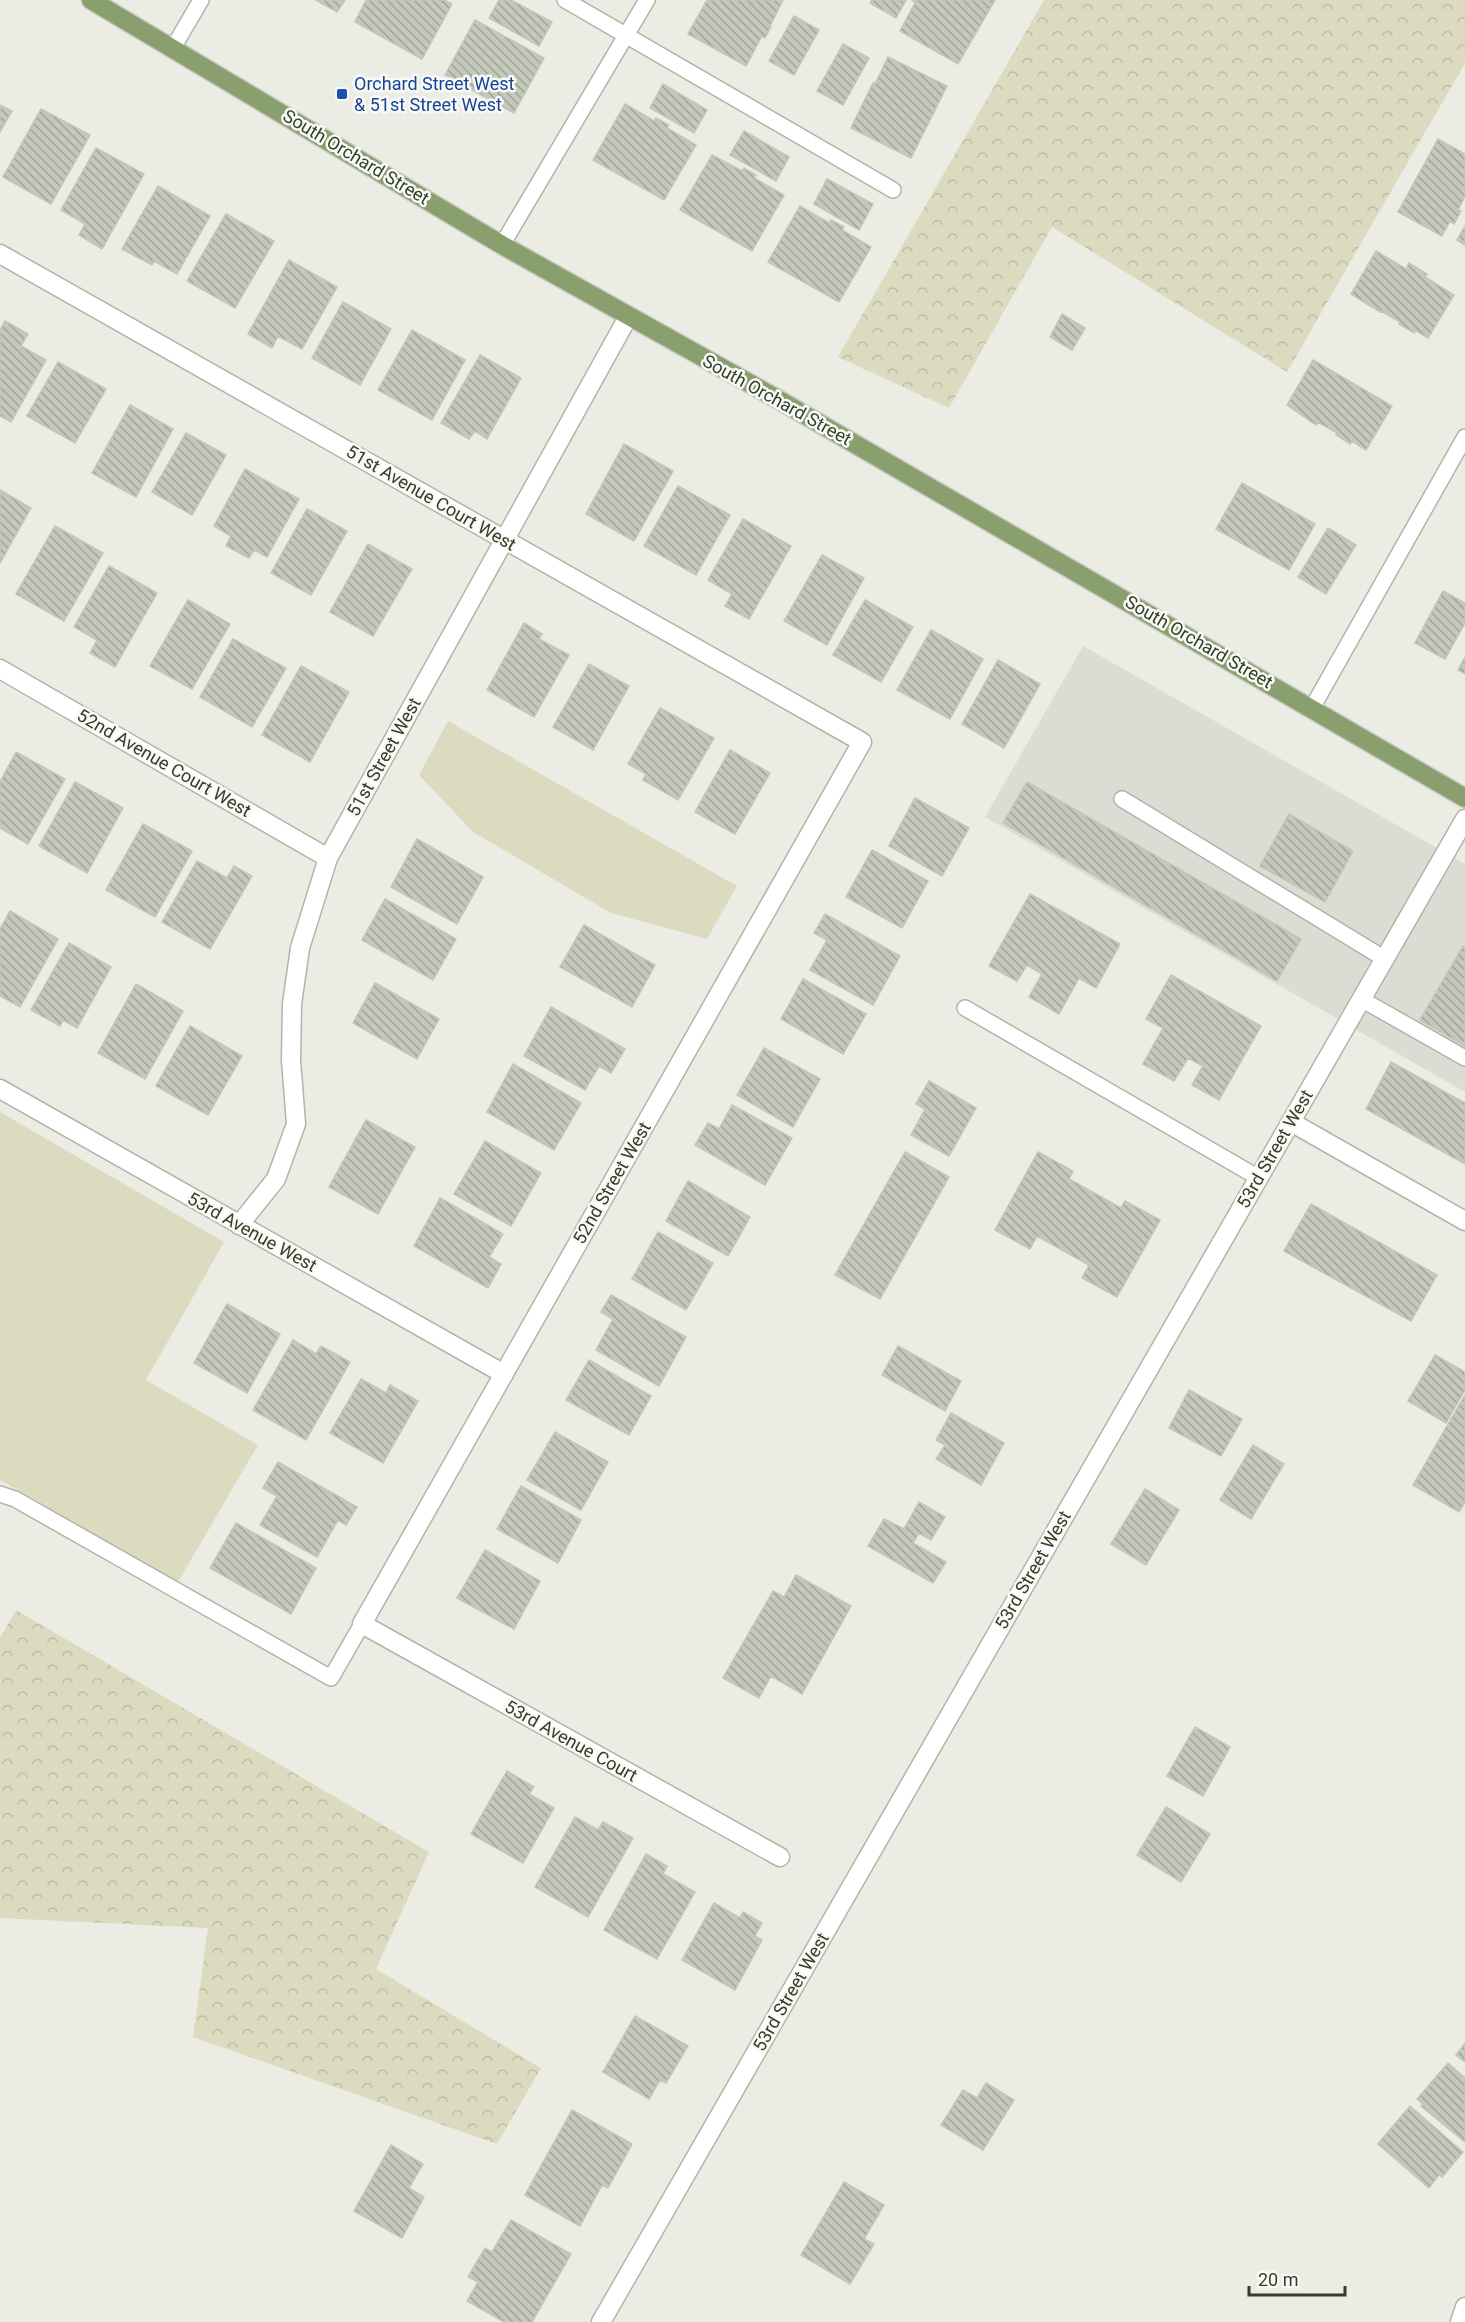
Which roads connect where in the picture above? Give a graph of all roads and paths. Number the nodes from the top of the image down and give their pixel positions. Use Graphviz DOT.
graph roads {
  1 [pos="91,0"];
  2 [pos="201,0"];
  3 [pos="565,0"];
  4 [pos="646,0"];
  5 [pos="627,36"];
  6 [pos="173,48"];
  7 [pos="893,190"];
  8 [pos="502,244"];
  9 [pos="0,254"];
  10 [pos="628,317"];
  11 [pos="1465,437"];
  12 [pos="505,540"];
  13 [pos="0,669"];
  14 [pos="1312,708"];
  15 [pos="862,742"];
  16 [pos="1465,798"];
  17 [pos="1122,799"];
  18 [pos="1465,819"];
  19 [pos="328,858"];
  20 [pos="1385,959"];
  21 [pos="1361,999"];
  22 [pos="965,1008"];
  23 [pos="1465,1058"];
  24 [pos="0,1089"];
  25 [pos="1291,1122"];
  26 [pos="1259,1178"];
  27 [pos="1465,1221"];
  28 [pos="239,1225"];
  29 [pos="504,1374"];
  30 [pos="0,1494"];
  31 [pos="362,1624"];
  32 [pos="780,1857"];
  33 [pos="1465,2307"];
  34 [pos="602,2322"];
  35 [pos="1460,2322"];
  1 -- 6 [label="main road, South Orchard Street"];
  2 -- 6 [label="lane"];
  3 -- 5 [label="lane"];
  4 -- 5 [label="lane"];
  5 -- 7 [label="lane"];
  5 -- 8 [label="lane"];
  6 -- 8 [label="main road, South Orchard Street"];
  8 -- 10 [label="main road, South Orchard Street"];
  9 -- 12 [label="street, 51st Avenue Court West"];
  10 -- 12 [label="street, 51st Street West"];
  10 -- 14 [label="main road, South Orchard Street"];
  11 -- 14 [label="lane"];
  12 -- 15 [label="street, 51st Avenue Court West"];
  12 -- 19 [label="street, 51st Street West"];
  13 -- 19 [label="street, 52nd Avenue Court West"];
  14 -- 16 [label="main road, South Orchard Street"];
  15 -- 29 [label="street, 52nd Street West"];
  17 -- 20 [label="lane"];
  18 -- 20 [label="street, 53rd Street West"];
  19 -- 28 [label="street, 51st Street West"];
  20 -- 21 [label="street, 53rd Street West"];
  21 -- 23 [label="lane"];
  21 -- 25 [label="street, 53rd Street West"];
  22 -- 26 [label="lane"];
  24 -- 28 [label="street, 53rd Avenue West"];
  25 -- 26 [label="street, 53rd Street West"];
  25 -- 27 [label="street"];
  26 -- 34 [label="street, 53rd Street West"];
  28 -- 29 [label="street, 53rd Avenue West"];
  29 -- 31 [label="street, 52nd Street West"];
  30 -- 31 [label="lane"];
  31 -- 32 [label="street, 53rd Avenue Court"];
  33 -- 35 [label="street"];
}
